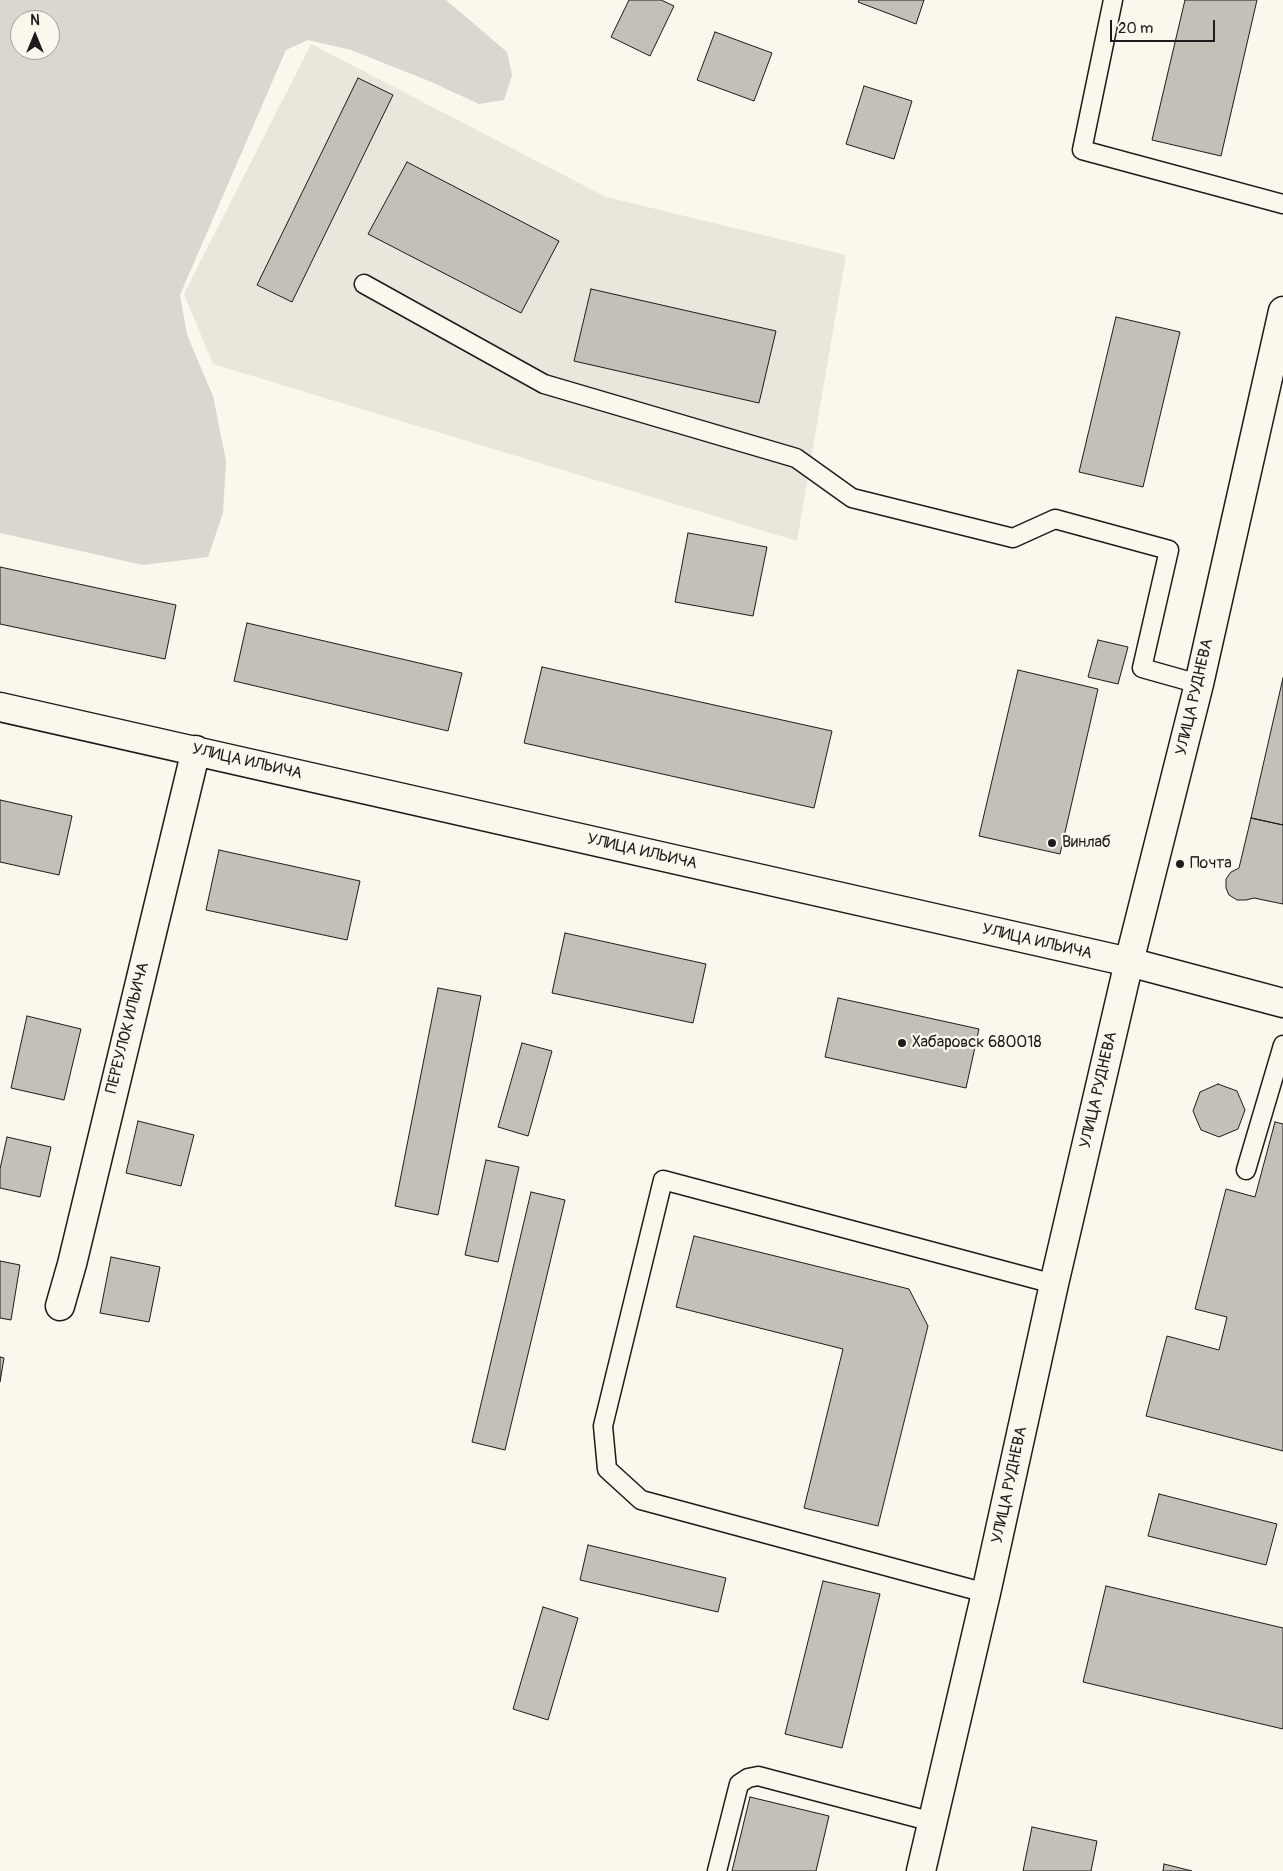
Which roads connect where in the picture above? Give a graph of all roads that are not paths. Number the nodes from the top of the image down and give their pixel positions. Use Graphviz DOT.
graph roads {
  1 [pos="1113,0"];
  2 [pos="1283,204"];
  3 [pos="364,284"];
  4 [pos="1283,311"];
  5 [pos="1198,684"];
  6 [pos="0,707"];
  7 [pos="196,750"];
  8 [pos="1129,962"];
  9 [pos="1283,1003"];
  10 [pos="1283,1045"];
  11 [pos="1246,1170"];
  12 [pos="1054,1284"];
  13 [pos="60,1306"];
  14 [pos="986,1594"];
  15 [pos="933,1822"];
  16 [pos="718,1871"];
  17 [pos="921,1871"];
  1 -- 2 [label="lane"];
  3 -- 5 [label="lane"];
  4 -- 5 [label="street, УЛИЦА РУДНЕВА"];
  5 -- 8 [label="street, УЛИЦА РУДНЕВА"];
  6 -- 7 [label="street, УЛИЦА ИЛЬИЧА"];
  7 -- 8 [label="street, УЛИЦА ИЛЬИЧА"];
  7 -- 13 [label="street, ПЕРЕУЛОК ИЛЬИЧА"];
  8 -- 9 [label="street, УЛИЦА ИЛЬИЧА"];
  8 -- 12 [label="street, УЛИЦА РУДНЕВА"];
  10 -- 11 [label="lane"];
  12 -- 14 [label="street, УЛИЦА РУДНЕВА"];
  12 -- 14 [label="lane"];
  14 -- 15 [label="street, УЛИЦА РУДНЕВА"];
  15 -- 16 [label="lane"];
  15 -- 17 [label="street, УЛИЦА РУДНЕВА"];
}
